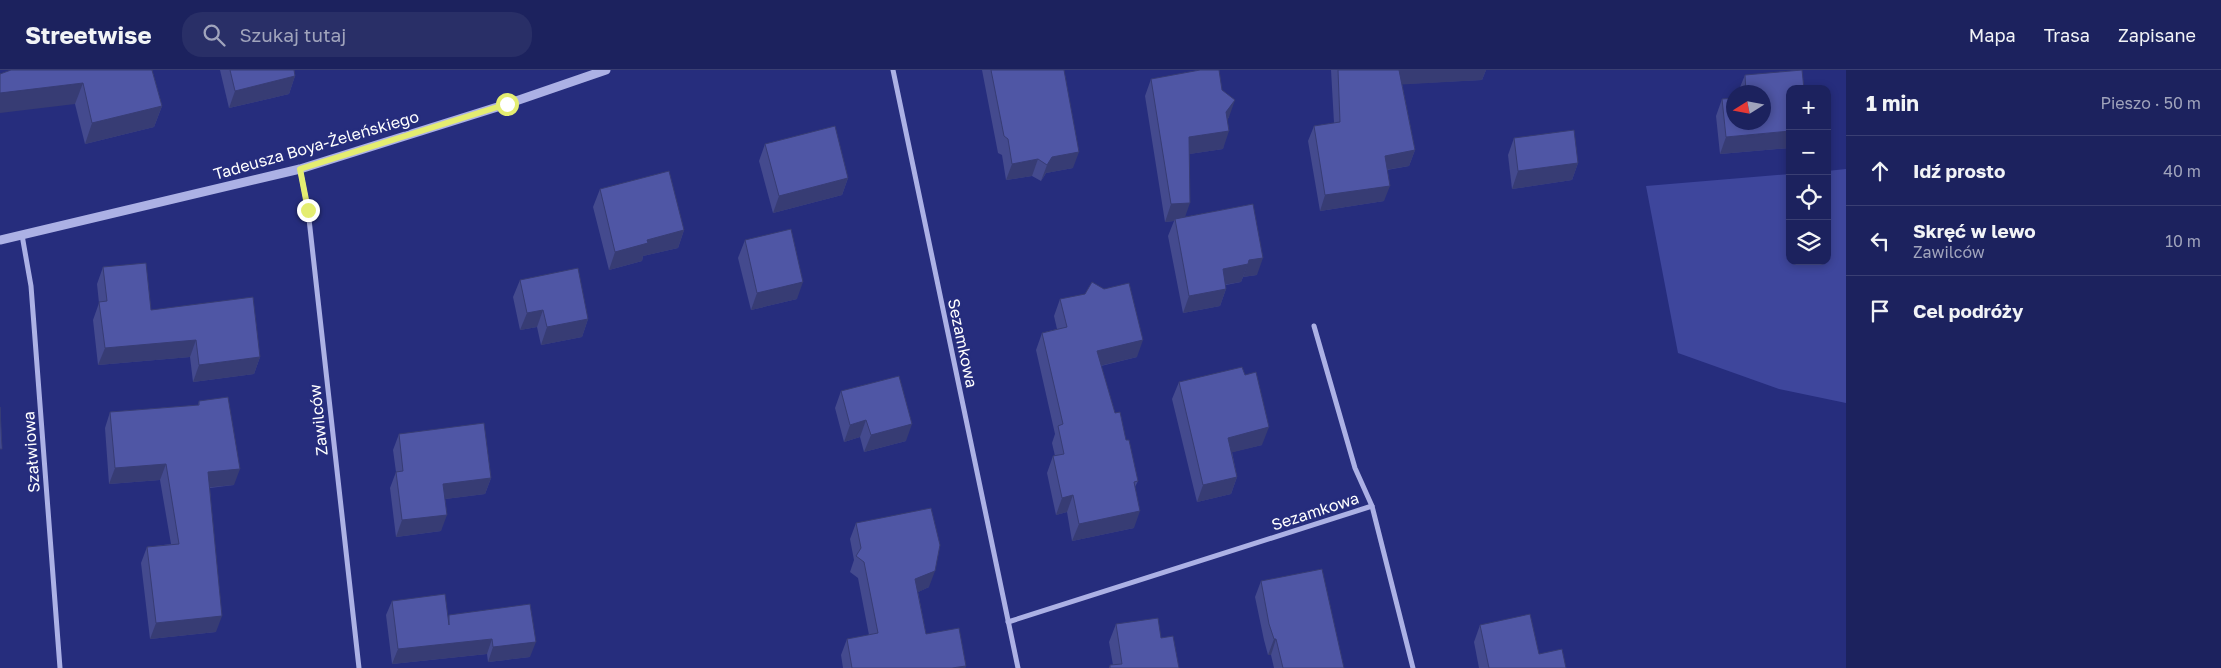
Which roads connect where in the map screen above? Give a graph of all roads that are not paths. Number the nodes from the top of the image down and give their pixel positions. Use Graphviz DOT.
graph roads {
  1 [pos="606,70"];
  2 [pos="893,70"];
  3 [pos="300,169"];
  4 [pos="22,235"];
  5 [pos="0,240"];
  6 [pos="1314,326"];
  7 [pos="1372,506"];
  8 [pos="1008,622"];
  9 [pos="60,668"];
  10 [pos="359,668"];
  11 [pos="1018,668"];
  12 [pos="1413,668"];
  1 -- 3 [label="street, Tadeusza Boya-Żeleńskiego"];
  2 -- 8 [label="street, Sezamkowa"];
  3 -- 4 [label="street, Tadeusza Boya-Żeleńskiego"];
  3 -- 10 [label="street, Zawilców"];
  4 -- 5 [label="street, Tadeusza Boya-Żeleńskiego"];
  4 -- 9 [label="street, Szałwiowa"];
  6 -- 7 [label="street, Sezamkowa"];
  7 -- 8 [label="street, Sezamkowa"];
  7 -- 12 [label="street, Sezamkowa"];
  8 -- 11 [label="street, Sezamkowa"];
}
